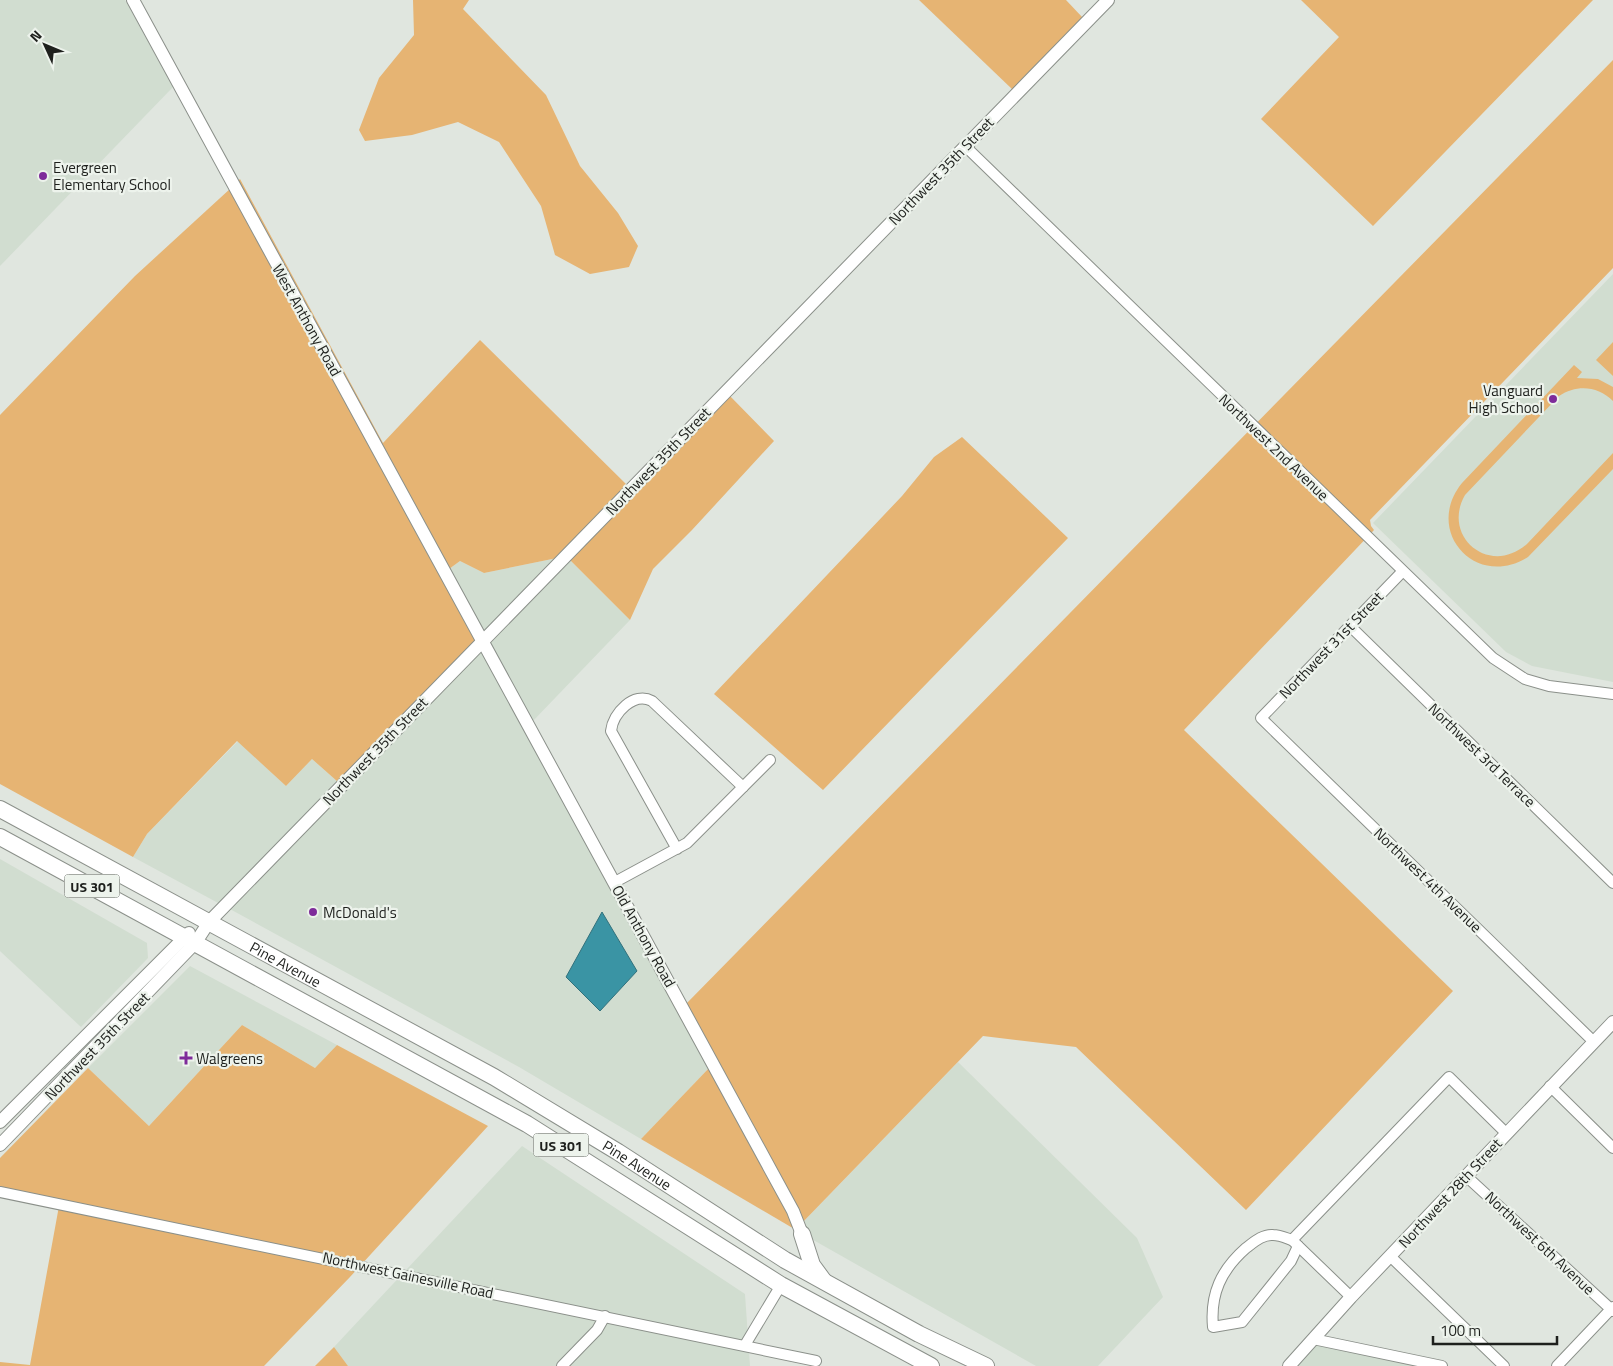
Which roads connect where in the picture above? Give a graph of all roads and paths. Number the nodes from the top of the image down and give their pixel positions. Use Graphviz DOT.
graph roads {
  1 [pos="133,0"];
  2 [pos="1108,0"];
  3 [pos="965,146"];
  4 [pos="1402,572"];
  5 [pos="1350,626"];
  6 [pos="483,640"];
  7 [pos="1613,694"];
  8 [pos="1260,718"];
  9 [pos="770,760"];
  10 [pos="743,787"];
  11 [pos="0,809"];
  12 [pos="0,837"];
  13 [pos="677,849"];
  14 [pos="615,882"];
  15 [pos="1613,883"];
  16 [pos="209,922"];
  17 [pos="190,939"];
  18 [pos="1613,1022"];
  19 [pos="1594,1042"];
  20 [pos="439,1074"];
  21 [pos="494,1077"];
  22 [pos="1550,1086"];
  23 [pos="0,1122"];
  24 [pos="1506,1133"];
  25 [pos="0,1145"];
  26 [pos="1613,1148"];
  27 [pos="1466,1176"];
  28 [pos="0,1192"];
  29 [pos="802,1234"];
  30 [pos="1295,1243"];
  31 [pos="1390,1256"];
  32 [pos="785,1260"];
  33 [pos="826,1284"];
  34 [pos="781,1285"];
  35 [pos="1351,1297"];
  36 [pos="1612,1309"];
  37 [pos="605,1316"];
  38 [pos="836,1317"];
  39 [pos="920,1334"];
  40 [pos="1313,1339"];
  41 [pos="745,1345"];
  42 [pos="915,1358"];
  43 [pos="816,1361"];
  44 [pos="562,1366"];
  45 [pos="931,1366"];
  46 [pos="967,1366"];
  47 [pos="986,1366"];
  48 [pos="1289,1366"];
  49 [pos="1442,1366"];
  50 [pos="1504,1366"];
  51 [pos="1557,1366"];
  1 -- 6 [label="street, West Anthony Road"];
  2 -- 3 [label="street, Northwest 35th Street"];
  3 -- 4 [label="street, Northwest 2nd Avenue"];
  3 -- 6 [label="street, Northwest 35th Street"];
  4 -- 5 [label="street, Northwest 31st Street"];
  4 -- 7 [label="street, Northwest 2nd Avenue"];
  5 -- 8 [label="street, Northwest 31st Street"];
  5 -- 15 [label="street, Northwest 3rd Terrace"];
  6 -- 14 [label="street, Old Anthony Road"];
  6 -- 16 [label="street, Northwest 35th Street"];
  8 -- 19 [label="street, Northwest 4th Avenue"];
  9 -- 10 [label="street"];
  10 -- 13 [label="street"];
  10 -- 13 [label="street"];
  11 -- 16 [label="highway, US 301"];
  12 -- 17 [label="highway, US 301"];
  13 -- 14 [label="street"];
  14 -- 29 [label="street, Old Anthony Road"];
  16 -- 17 [label="street, Northwest 35th Street"];
  16 -- 21 [label="highway, Pine Avenue / US 301"];
  17 -- 20 [label="highway, Pine Avenue / US 301"];
  17 -- 23 [label="street, Northwest 35th Street"];
  17 -- 25 [label="street, Northwest 35th Street"];
  18 -- 19 [label="street, Northwest 28th Street"];
  19 -- 22 [label="street, Northwest 28th Street"];
  20 -- 21 [label="highway"];
  20 -- 34 [label="highway, Pine Avenue / US 301"];
  21 -- 32 [label="highway, Pine Avenue / US 301"];
  22 -- 24 [label="street, Northwest 28th Street"];
  22 -- 26 [label="street"];
  24 -- 27 [label="street, Northwest 28th Street"];
  24 -- 30 [label="street"];
  27 -- 31 [label="street, Northwest 28th Street"];
  27 -- 36 [label="street, Northwest 6th Avenue"];
  28 -- 37 [label="street, Northwest Gainesville Road"];
  29 -- 32 [label="highway"];
  29 -- 33 [label="highway"];
  30 -- 30 [label="street"];
  30 -- 35 [label="street"];
  31 -- 35 [label="street, Northwest 28th Street"];
  31 -- 50 [label="street"];
  32 -- 33 [label="highway, Pine Avenue / US 301"];
  33 -- 34 [label="highway"];
  33 -- 39 [label="highway, Pine Avenue / US 301"];
  34 -- 38 [label="highway, Pine Avenue / US 301"];
  34 -- 41 [label="street"];
  35 -- 40 [label="street, Northwest 28th Street"];
  36 -- 51 [label="street"];
  37 -- 41 [label="street, Northwest Gainesville Road"];
  37 -- 44 [label="street"];
  38 -- 39 [label="highway"];
  38 -- 42 [label="highway, Pine Avenue / US 301"];
  39 -- 47 [label="highway, Pine Avenue / US 301"];
  40 -- 48 [label="street, Northwest 28th Street"];
  40 -- 49 [label="street"];
  41 -- 43 [label="street, Northwest Gainesville Road"];
  42 -- 45 [label="highway, Pine Avenue / US 301"];
  42 -- 46 [label="highway"];
}
